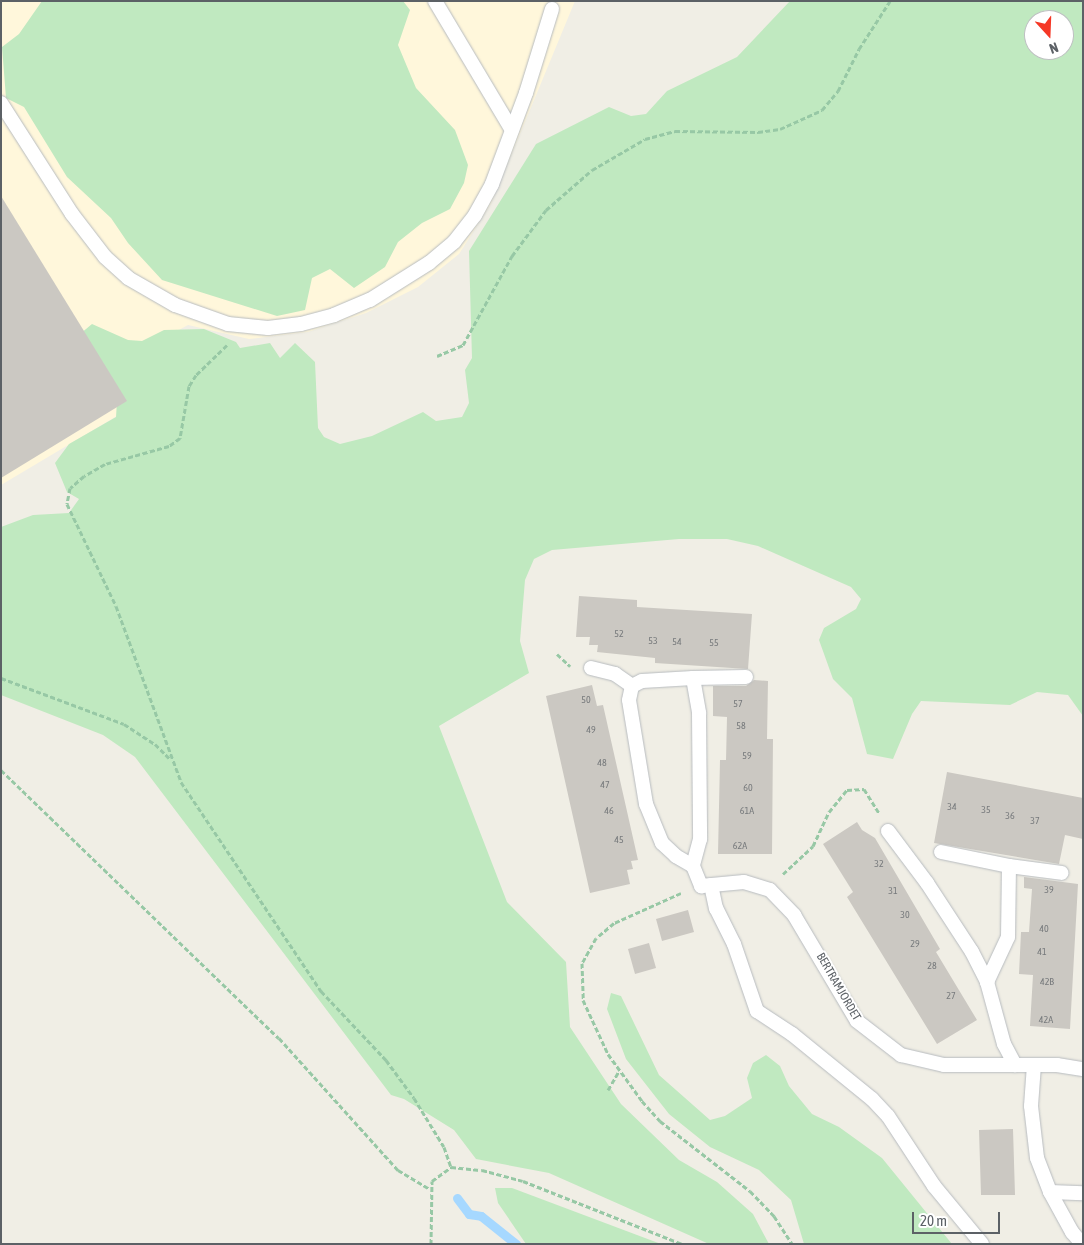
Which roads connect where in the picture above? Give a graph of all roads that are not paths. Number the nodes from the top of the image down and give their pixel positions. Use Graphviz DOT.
graph roads {
  1 [pos="435,1"];
  2 [pos="552,9"];
  3 [pos="1,103"];
  4 [pos="512,130"];
  5 [pos="591,668"];
  6 [pos="746,677"];
  7 [pos="693,678"];
  8 [pos="632,686"];
  9 [pos="888,831"];
  10 [pos="941,852"];
  11 [pos="693,866"];
  12 [pos="1009,866"];
  13 [pos="1062,873"];
  14 [pos="706,885"];
  15 [pos="987,982"];
  16 [pos="1015,1065"];
  17 [pos="1034,1065"];
  18 [pos="1083,1069"];
  19 [pos="1050,1192"];
  20 [pos="1083,1194"];
  21 [pos="982,1244"];
  22 [pos="1082,1244"];
  1 -- 4 [label="lane"];
  2 -- 4 [label="lane"];
  3 -- 4 [label="lane"];
  5 -- 8 [label="lane"];
  6 -- 7 [label="lane"];
  7 -- 8 [label="lane"];
  7 -- 11 [label="lane"];
  8 -- 11 [label="lane"];
  9 -- 15 [label="lane"];
  10 -- 12 [label="lane"];
  11 -- 14 [label="lane"];
  12 -- 13 [label="lane"];
  12 -- 15 [label="lane"];
  14 -- 16 [label="lane, BERTRAMJORDET"];
  14 -- 21 [label="lane"];
  15 -- 16 [label="lane"];
  16 -- 17 [label="lane, BERTRAMJORDET"];
  17 -- 18 [label="lane, BERTRAMJORDET"];
  17 -- 19 [label="lane"];
  19 -- 20 [label="lane"];
  19 -- 22 [label="lane"];
}
